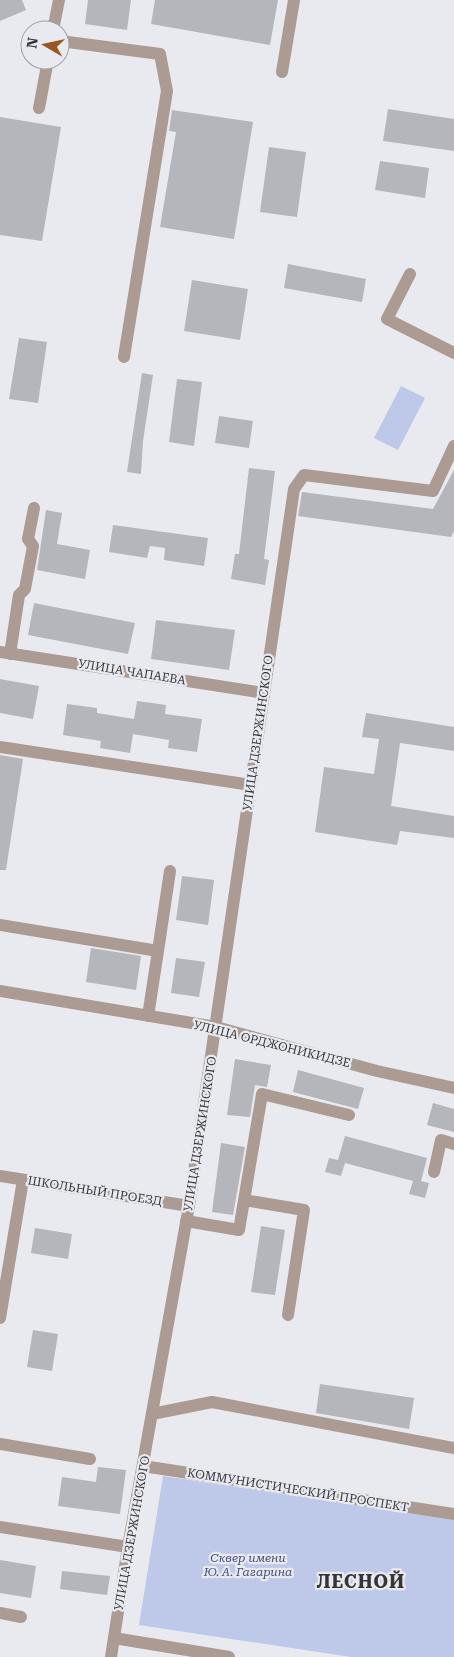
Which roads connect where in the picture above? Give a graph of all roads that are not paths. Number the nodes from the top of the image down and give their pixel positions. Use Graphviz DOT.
graph roads {
  1 [pos="59,0"];
  2 [pos="294,0"];
  3 [pos="56,20"];
  4 [pos="70,42"];
  5 [pos="46,70"];
  6 [pos="282,72"];
  7 [pos="39,108"];
  8 [pos="410,274"];
  9 [pos="454,353"];
  10 [pos="124,357"];
  11 [pos="454,446"];
  12 [pos="34,508"];
  13 [pos="5,653"];
  14 [pos="264,693"];
  15 [pos="0,746"];
  16 [pos="250,785"];
  17 [pos="170,871"];
  18 [pos="0,925"];
  19 [pos="158,951"];
  20 [pos="0,991"];
  21 [pos="148,1016"];
  22 [pos="216,1027"];
  23 [pos="454,1088"];
  24 [pos="349,1114"];
  25 [pos="454,1144"];
  26 [pos="434,1172"];
  27 [pos="0,1176"];
  28 [pos="23,1180"];
  29 [pos="244,1200"];
  30 [pos="189,1206"];
  31 [pos="186,1221"];
  32 [pos="288,1315"];
  33 [pos="0,1318"];
  34 [pos="152,1414"];
  35 [pos="0,1444"];
  36 [pos="454,1448"];
  37 [pos="90,1459"];
  38 [pos="142,1466"];
  39 [pos="454,1514"];
  40 [pos="0,1527"];
  41 [pos="128,1547"];
  42 [pos="0,1613"];
  43 [pos="21,1616"];
  44 [pos="114,1638"];
  45 [pos="111,1657"];
  46 [pos="229,1657"];
  1 -- 3 [label="street"];
  2 -- 6 [label="street"];
  4 -- 10 [label="street"];
  5 -- 7 [label="street"];
  8 -- 9 [label="street"];
  11 -- 14 [label="street, УЛИЦА ДЗЕРЖИНСКОГО"];
  12 -- 13 [label="street"];
  13 -- 14 [label="street, УЛИЦА ЧАПАЕВА"];
  14 -- 16 [label="street, УЛИЦА ДЗЕРЖИНСКОГО"];
  15 -- 16 [label="street"];
  16 -- 22 [label="street, УЛИЦА ДЗЕРЖИНСКОГО"];
  17 -- 19 [label="street"];
  18 -- 19 [label="street"];
  19 -- 21 [label="street"];
  20 -- 21 [label="street, УЛИЦА ОРДЖОНИКИДЗЕ"];
  21 -- 22 [label="street, УЛИЦА ОРДЖОНИКИДЗЕ"];
  22 -- 23 [label="street, УЛИЦА ОРДЖОНИКИДЗЕ"];
  22 -- 30 [label="street, УЛИЦА ДЗЕРЖИНСКОГО"];
  24 -- 29 [label="street"];
  25 -- 26 [label="street"];
  27 -- 28 [label="street, ШКОЛЬНЫЙ ПРОЕЗД"];
  28 -- 30 [label="street, ШКОЛЬНЫЙ ПРОЕЗД"];
  28 -- 33 [label="street"];
  29 -- 31 [label="street"];
  29 -- 32 [label="street"];
  30 -- 31 [label="street, УЛИЦА ДЗЕРЖИНСКОГО"];
  31 -- 34 [label="street, УЛИЦА ДЗЕРЖИНСКОГО"];
  34 -- 36 [label="street"];
  34 -- 38 [label="street, УЛИЦА ДЗЕРЖИНСКОГО"];
  35 -- 37 [label="street"];
  38 -- 39 [label="street, КОММУНИСТИЧЕСКИЙ ПРОСПЕКТ"];
  38 -- 41 [label="street, УЛИЦА ДЗЕРЖИНСКОГО"];
  40 -- 41 [label="street"];
  41 -- 44 [label="street, УЛИЦА ДЗЕРЖИНСКОГО"];
  42 -- 43 [label="street"];
  44 -- 45 [label="street, УЛИЦА ДЗЕРЖИНСКОГО"];
  44 -- 46 [label="street"];
}
